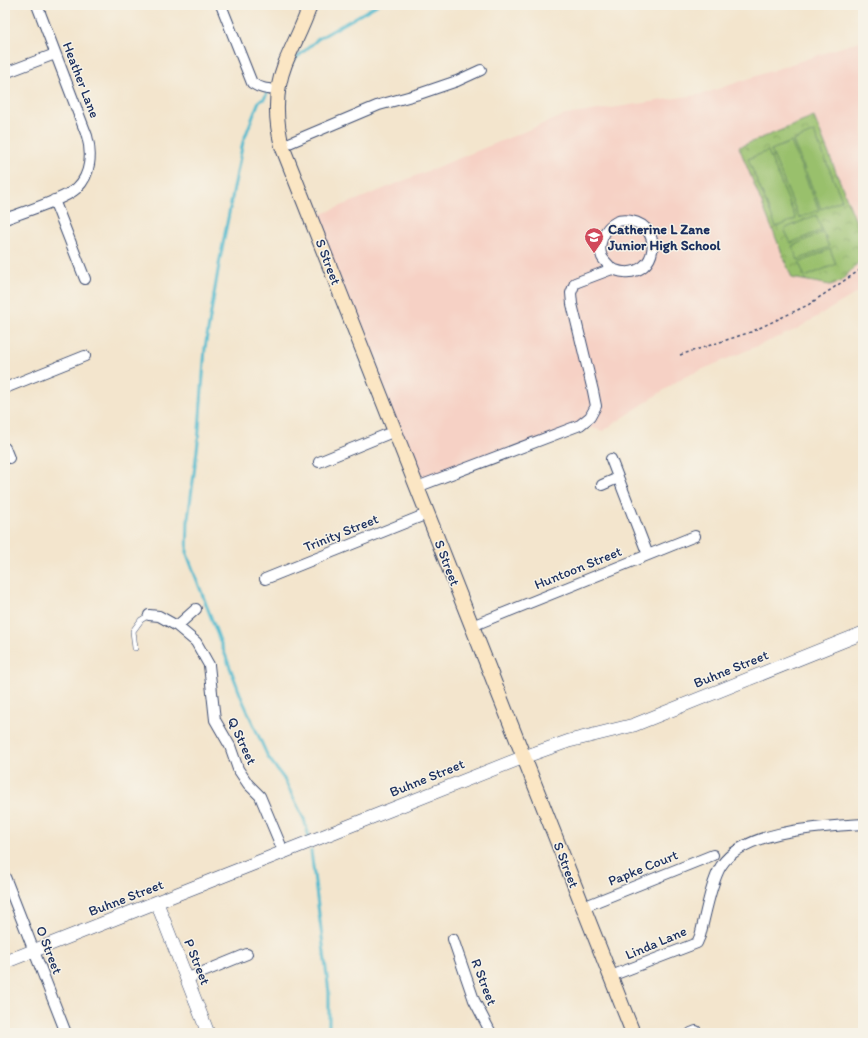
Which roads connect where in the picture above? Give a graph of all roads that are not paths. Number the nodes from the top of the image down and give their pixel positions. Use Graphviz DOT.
graph roads {
  1 [pos="37,5"];
  2 [pos="221,5"];
  3 [pos="310,5"];
  4 [pos="55,54"];
  5 [pos="481,70"];
  6 [pos="5,74"];
  7 [pos="278,90"];
  8 [pos="282,146"];
  9 [pos="54,200"];
  10 [pos="5,219"];
  11 [pos="612,268"];
  12 [pos="84,278"];
  13 [pos="85,356"];
  14 [pos="5,388"];
  15 [pos="394,431"];
  16 [pos="5,448"];
  17 [pos="9,458"];
  18 [pos="611,459"];
  19 [pos="319,462"];
  20 [pos="618,478"];
  21 [pos="602,485"];
  22 [pos="417,487"];
  23 [pos="428,514"];
  24 [pos="695,536"];
  25 [pos="648,555"];
  26 [pos="265,579"];
  27 [pos="196,609"];
  28 [pos="149,615"];
  29 [pos="177,626"];
  30 [pos="472,626"];
  31 [pos="863,633"];
  32 [pos="135,648"];
  33 [pos="524,757"];
  34 [pos="863,824"];
  35 [pos="284,853"];
  36 [pos="713,855"];
  37 [pos="5,877"];
  38 [pos="157,903"];
  39 [pos="583,908"];
  40 [pos="453,940"];
  41 [pos="34,951"];
  42 [pos="247,954"];
  43 [pos="5,962"];
  44 [pos="611,976"];
  45 [pos="186,979"];
  46 [pos="66,1033"];
  47 [pos="208,1033"];
  48 [pos="491,1033"];
  49 [pos="633,1033"];
  1 -- 4 [label="street, Heather Lane"];
  2 -- 7 [label="street"];
  3 -- 7 [label="main road, S Street"];
  4 -- 6 [label="street"];
  4 -- 9 [label="street, Heather Lane"];
  5 -- 8 [label="street"];
  7 -- 8 [label="main road, S Street"];
  8 -- 15 [label="main road, S Street"];
  9 -- 10 [label="street, Heather Lane"];
  9 -- 12 [label="street"];
  11 -- 11 [label="street"];
  11 -- 22 [label="street"];
  13 -- 14 [label="street"];
  15 -- 19 [label="street"];
  15 -- 22 [label="main road, S Street"];
  16 -- 17 [label="street"];
  18 -- 20 [label="street"];
  20 -- 21 [label="street"];
  20 -- 25 [label="street"];
  22 -- 23 [label="main road, S Street"];
  23 -- 26 [label="street, Trinity Street"];
  23 -- 30 [label="main road, S Street"];
  24 -- 25 [label="street, Huntoon Street"];
  25 -- 30 [label="street, Huntoon Street"];
  27 -- 29 [label="street"];
  28 -- 29 [label="street, Q Street"];
  28 -- 32 [label="lane"];
  29 -- 35 [label="street, Q Street"];
  30 -- 33 [label="main road, S Street"];
  31 -- 33 [label="street, Buhne Street"];
  33 -- 35 [label="street, Buhne Street"];
  33 -- 39 [label="main road, S Street"];
  34 -- 44 [label="street, Linda Lane"];
  35 -- 38 [label="street, Buhne Street"];
  36 -- 39 [label="street, Papke Court"];
  37 -- 41 [label="street, O Street"];
  38 -- 41 [label="street, Buhne Street"];
  38 -- 45 [label="street, P Street"];
  39 -- 44 [label="main road, S Street"];
  40 -- 48 [label="street, R Street"];
  41 -- 43 [label="street, Buhne Street"];
  41 -- 46 [label="street, O Street"];
  42 -- 45 [label="street"];
  44 -- 49 [label="main road, S Street"];
  45 -- 47 [label="street, P Street"];
}
